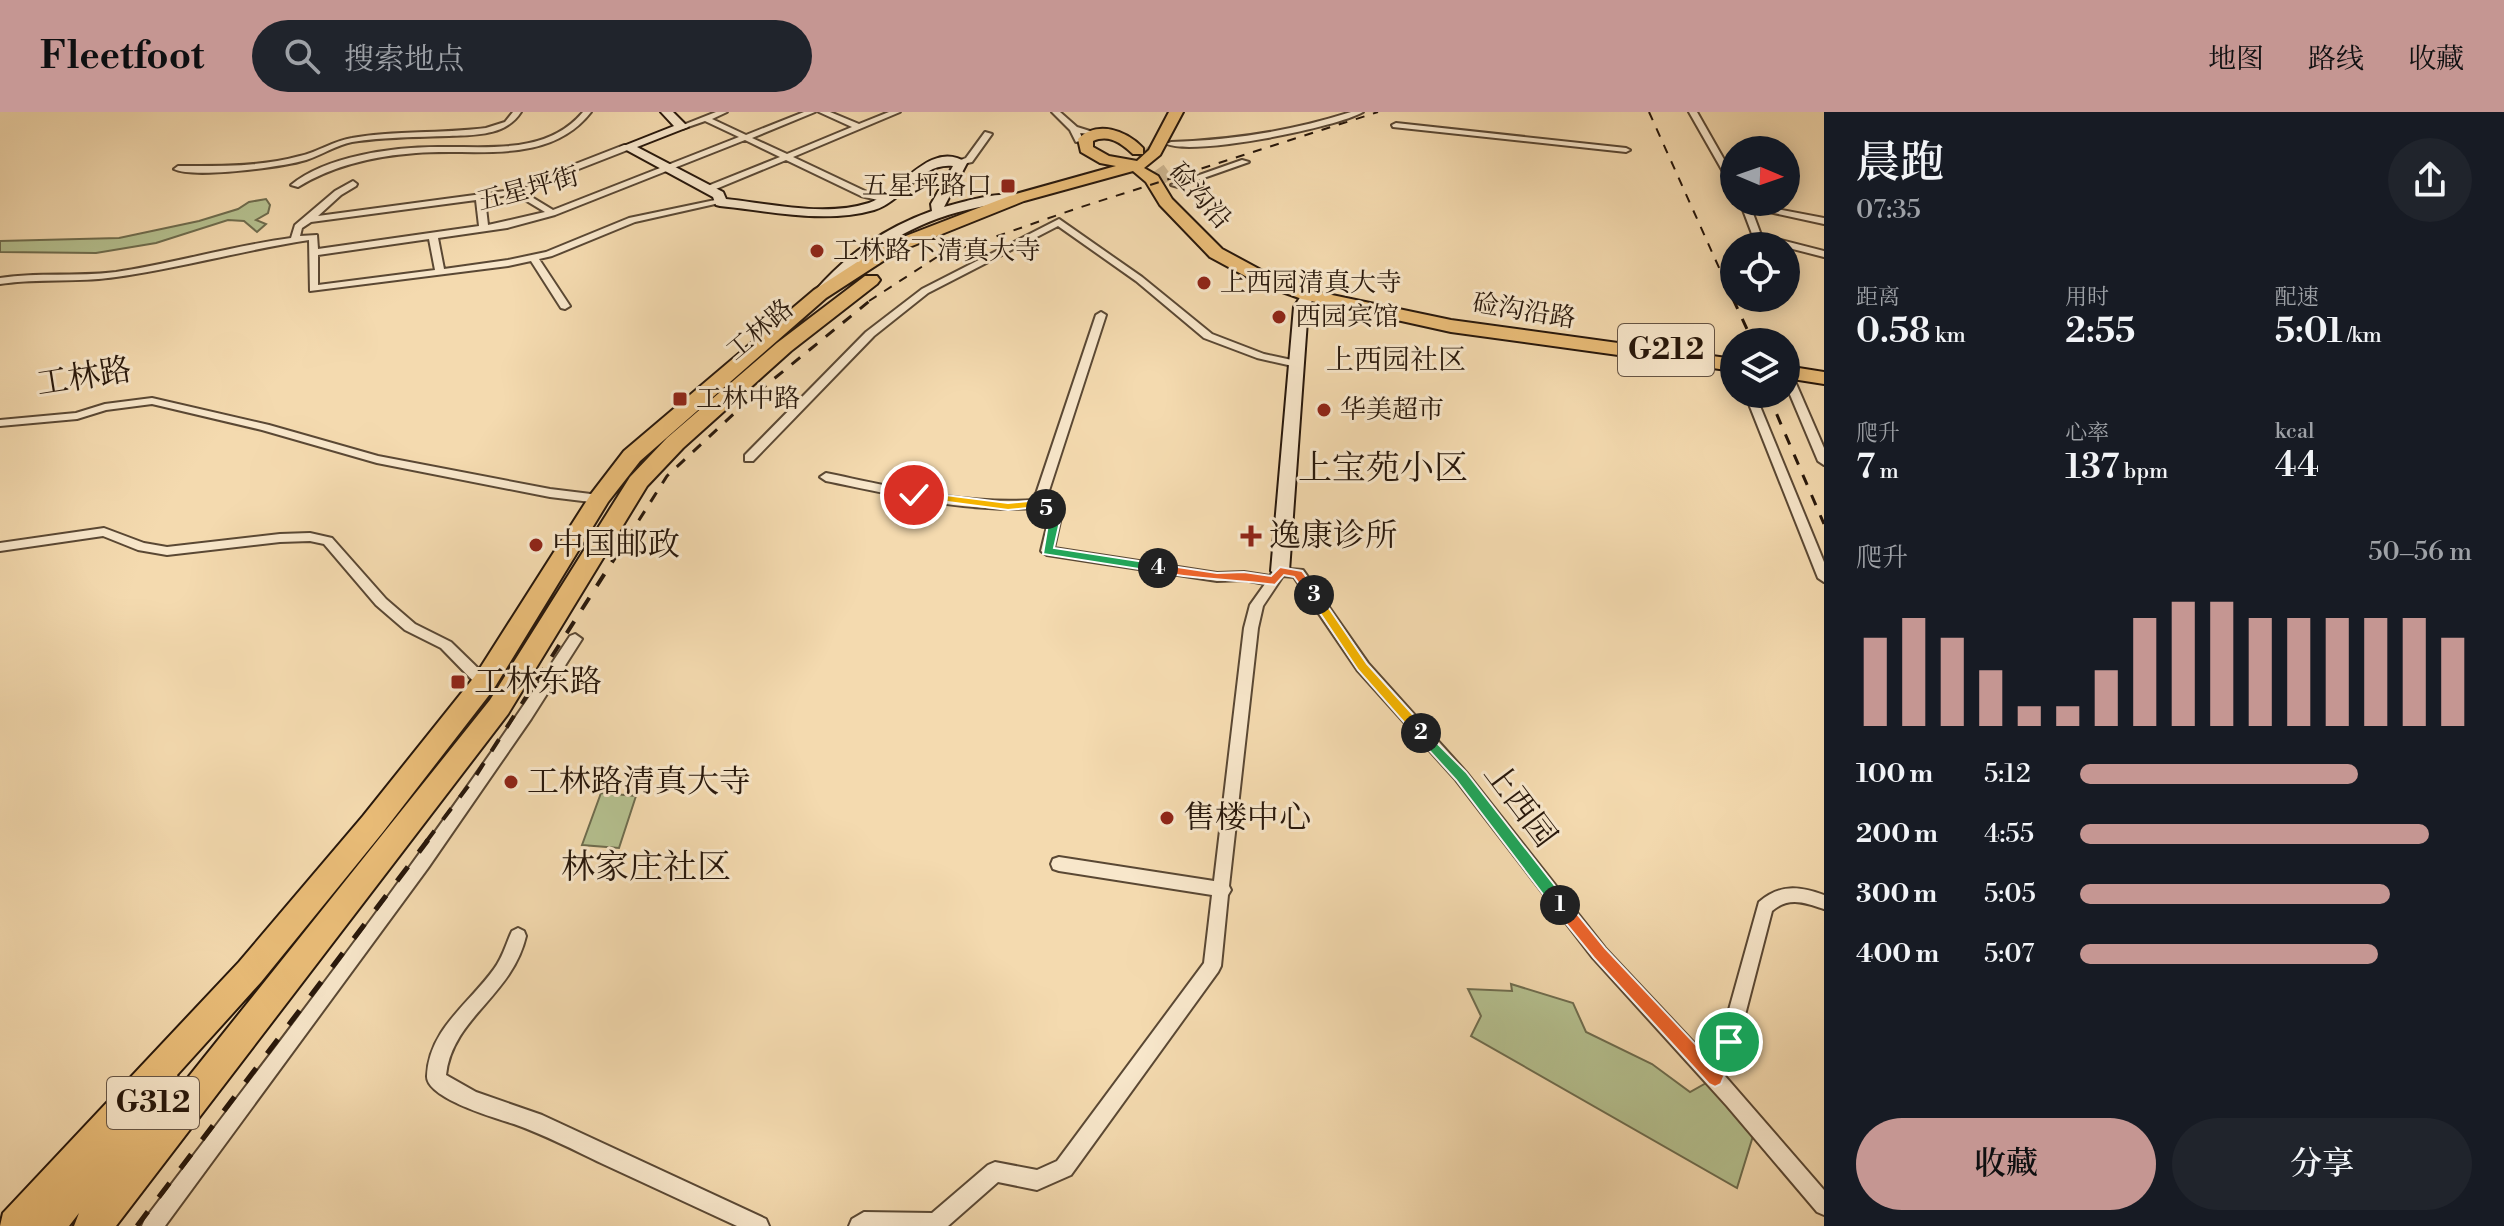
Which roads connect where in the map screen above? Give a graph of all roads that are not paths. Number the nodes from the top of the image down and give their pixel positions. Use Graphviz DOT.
graph roads {
  1 [pos="517,112"];
  2 [pos="587,112"];
  3 [pos="667,112"];
  4 [pos="723,112"];
  5 [pos="811,112"];
  6 [pos="823,112"];
  7 [pos="896,112"];
  8 [pos="1056,112"];
  9 [pos="1176,112"];
  10 [pos="1189,112"];
  11 [pos="1359,112"];
  12 [pos="1693,112"];
  13 [pos="705,118"];
  14 [pos="1396,125"];
  15 [pos="682,127"];
  16 [pos="859,127"];
  17 [pos="988,134"];
  18 [pos="1081,134"];
  19 [pos="746,137"];
  20 [pos="627,147"];
  21 [pos="1626,150"];
  22 [pos="787,156"];
  23 [pos="1720,159"];
  24 [pos="1245,162"];
  25 [pos="961,163"];
  26 [pos="668,168"];
  27 [pos="178,169"];
  28 [pos="1158,171"];
  29 [pos="1088,177"];
  30 [pos="353,184"];
  31 [pos="295,185"];
  32 [pos="708,189"];
  33 [pos="517,192"];
  34 [pos="480,197"];
  35 [pos="1018,198"];
  36 [pos="886,199"];
  37 [pos="720,202"];
  38 [pos="552,213"];
  39 [pos="939,214"];
  40 [pos="1749,216"];
  41 [pos="1800,216"];
  42 [pos="308,220"];
  43 [pos="1824,221"];
  44 [pos="484,228"];
  45 [pos="433,235"];
  46 [pos="295,239"];
  47 [pos="313,253"];
  48 [pos="1824,254"];
  49 [pos="533,257"];
  50 [pos="440,270"];
  51 [pos="0,281"];
  52 [pos="1311,292"];
  53 [pos="820,294"];
  54 [pos="565,306"];
  55 [pos="1101,315"];
  56 [pos="1720,356"];
  57 [pos="1720,363"];
  58 [pos="1297,364"];
  59 [pos="1800,367"];
  60 [pos="1824,370"];
  61 [pos="1800,374"];
  62 [pos="1824,378"];
  63 [pos="1800,405"];
  64 [pos="1756,408"];
  65 [pos="0,423"];
  66 [pos="749,458"];
  67 [pos="1824,461"];
  68 [pos="826,477"];
  69 [pos="599,499"];
  70 [pos="1039,504"];
  71 [pos="0,547"];
  72 [pos="1278,576"];
  73 [pos="1824,578"];
  74 [pos="575,639"];
  75 [pos="516,682"];
  76 [pos="484,683"];
  77 [pos="1059,864"];
  78 [pos="1223,890"];
  79 [pos="1824,902"];
  80 [pos="518,936"];
  81 [pos="250,972"];
  82 [pos="1715,1078"];
  83 [pos="141,1167"];
  84 [pos="1824,1205"];
  85 [pos="909,1224"];
  86 [pos="16,1226"];
  87 [pos="44,1226"];
  88 [pos="93,1226"];
  89 [pos="106,1226"];
  90 [pos="152,1226"];
  91 [pos="759,1226"];
  92 [pos="859,1226"];
  1 -- 27 [label="street"];
  2 -- 31 [label="street"];
  3 -- 15 [label="street"];
  4 -- 13 [label="street, 五星坪街"];
  5 -- 19 [label="street, 五星坪街"];
  6 -- 16 [label="street"];
  7 -- 16 [label="street"];
  8 -- 18 [label="street"];
  9 -- 28 [label="highway"];
  10 -- 28 [label="highway"];
  11 -- 28 [label="street"];
  12 -- 23 [label="street"];
  13 -- 15 [label="street, 五星坪街"];
  13 -- 19 [label="street"];
  14 -- 21 [label="street"];
  15 -- 20 [label="street, 五星坪街"];
  16 -- 22 [label="street"];
  17 -- 25 [label="street"];
  18 -- 28 [label="highway"];
  18 -- 29 [label="highway"];
  19 -- 22 [label="street"];
  19 -- 26 [label="street, 五星坪街"];
  20 -- 26 [label="street"];
  20 -- 33 [label="street, 五星坪街"];
  22 -- 32 [label="street"];
  22 -- 36 [label="street"];
  24 -- 28 [label="street"];
  25 -- 36 [label="street, 五星坪街"];
  25 -- 39 [label="street"];
  26 -- 32 [label="street"];
  26 -- 38 [label="street, 五星坪街"];
  28 -- 29 [label="highway, 工林路 / G312"];
  28 -- 52 [label="highway, 硷沟沿 / G212"];
  28 -- 52 [label="highway, 硷沟沿 / G212"];
  28 -- 75 [label="highway, 工林路 / G312"];
  29 -- 35 [label="highway, 工林路 / G312"];
  30 -- 42 [label="street"];
  32 -- 37 [label="street"];
  33 -- 34 [label="street, 五星坪街"];
  33 -- 38 [label="street"];
  34 -- 42 [label="street, 五星坪街"];
  34 -- 44 [label="street"];
  35 -- 39 [label="street"];
  35 -- 53 [label="highway, 工林路 / G312"];
  36 -- 37 [label="street, 五星坪街"];
  37 -- 49 [label="street, 五星坪街"];
  38 -- 44 [label="street, 五星坪街"];
  39 -- 53 [label="street"];
  40 -- 48 [label="street"];
  41 -- 43 [label="street"];
  42 -- 46 [label="street"];
  44 -- 45 [label="street, 五星坪街"];
  45 -- 47 [label="street, 五星坪街"];
  45 -- 50 [label="street"];
  46 -- 47 [label="street"];
  46 -- 51 [label="street"];
  47 -- 50 [label="street, 五星坪街"];
  49 -- 50 [label="street, 五星坪街"];
  49 -- 54 [label="street"];
  52 -- 56 [label="highway, 硷沟沿路 / G212"];
  52 -- 57 [label="highway, 硷沟沿路 / G212"];
  52 -- 58 [label="street"];
  53 -- 69 [label="highway, 工林路 / G312"];
  55 -- 70 [label="street"];
  58 -- 66 [label="street"];
  58 -- 72 [label="street"];
  59 -- 60 [label="highway"];
  61 -- 62 [label="highway"];
  63 -- 67 [label="street"];
  64 -- 73 [label="street"];
  65 -- 69 [label="street, 工林路"];
  68 -- 70 [label="street"];
  69 -- 76 [label="highway, 工林路 / G312"];
  70 -- 72 [label="street"];
  71 -- 76 [label="street"];
  72 -- 78 [label="street"];
  72 -- 82 [label="street, 上西园"];
  74 -- 90 [label="street"];
  75 -- 76 [label="street"];
  75 -- 83 [label="highway, 工林路 / G312"];
  76 -- 81 [label="highway, 工林路 / G312"];
  77 -- 78 [label="street"];
  78 -- 85 [label="street"];
  79 -- 82 [label="street"];
  80 -- 91 [label="street"];
  81 -- 86 [label="highway"];
  81 -- 87 [label="highway, G312"];
  82 -- 84 [label="street, 上西园"];
  83 -- 88 [label="highway, G312"];
  83 -- 89 [label="highway"];
  85 -- 92 [label="street"];
}
